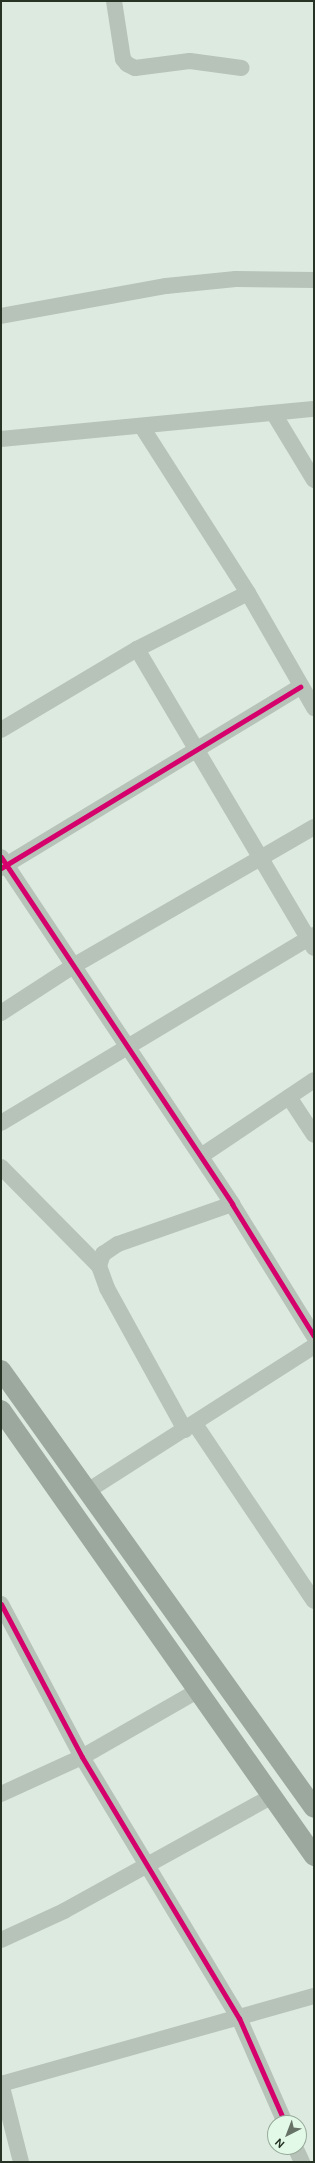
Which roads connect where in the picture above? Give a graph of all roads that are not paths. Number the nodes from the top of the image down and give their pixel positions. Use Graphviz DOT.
graph roads {
  1 [pos="114,1"];
  2 [pos="242,68"];
  3 [pos="314,280"];
  4 [pos="1,316"];
  5 [pos="314,409"];
  6 [pos="274,414"];
  7 [pos="142,427"];
  8 [pos="1,439"];
  9 [pos="314,480"];
  10 [pos="248,593"];
  11 [pos="136,649"];
  12 [pos="300,686"];
  13 [pos="314,708"];
  14 [pos="1,730"];
  15 [pos="197,750"];
  16 [pos="314,827"];
  17 [pos="261,858"];
  18 [pos="3,863"];
  19 [pos="312,940"];
  20 [pos="75,965"];
  21 [pos="1,1013"];
  22 [pos="129,1049"];
  23 [pos="314,1080"];
  24 [pos="288,1097"];
  25 [pos="1,1123"];
  26 [pos="314,1135"];
  27 [pos="201,1156"];
  28 [pos="1,1167"];
  29 [pos="232,1204"];
  30 [pos="99,1266"];
  31 [pos="314,1336"];
  32 [pos="314,1346"];
  33 [pos="1,1370"];
  34 [pos="1,1410"];
  35 [pos="190,1427"];
  36 [pos="89,1490"];
  37 [pos="314,1601"];
  38 [pos="1,1604"];
  39 [pos="199,1690"];
  40 [pos="82,1757"];
  41 [pos="1,1794"];
  42 [pos="272,1796"];
  43 [pos="314,1808"];
  44 [pos="314,1856"];
  45 [pos="145,1865"];
  46 [pos="1,1940"];
  47 [pos="314,1996"];
  48 [pos="239,2018"];
  49 [pos="1,2084"];
  50 [pos="281,2115"];
  51 [pos="21,2162"];
  1 -- 2 [label="street"];
  3 -- 4 [label="street"];
  5 -- 6 [label="street"];
  6 -- 7 [label="street"];
  6 -- 9 [label="street"];
  7 -- 8 [label="street"];
  7 -- 10 [label="street"];
  10 -- 11 [label="street"];
  10 -- 12 [label="street"];
  11 -- 14 [label="street"];
  11 -- 15 [label="street"];
  12 -- 13 [label="street"];
  12 -- 15 [label="street"];
  15 -- 17 [label="street"];
  15 -- 18 [label="street"];
  16 -- 17 [label="street"];
  17 -- 19 [label="street"];
  17 -- 20 [label="street"];
  18 -- 20 [label="street"];
  19 -- 22 [label="street"];
  20 -- 21 [label="street"];
  20 -- 22 [label="street"];
  22 -- 25 [label="street"];
  22 -- 27 [label="street"];
  23 -- 24 [label="street"];
  24 -- 26 [label="street"];
  24 -- 27 [label="street"];
  27 -- 29 [label="street"];
  28 -- 30 [label="street"];
  29 -- 30 [label="street"];
  29 -- 31 [label="street"];
  30 -- 35 [label="street"];
  32 -- 35 [label="street"];
  33 -- 36 [label="main road"];
  34 -- 39 [label="main road"];
  35 -- 36 [label="street"];
  35 -- 37 [label="street"];
  36 -- 43 [label="main road"];
  38 -- 40 [label="street"];
  39 -- 40 [label="street"];
  39 -- 42 [label="main road"];
  40 -- 41 [label="street"];
  40 -- 45 [label="street"];
  42 -- 44 [label="main road"];
  42 -- 45 [label="street"];
  45 -- 46 [label="street"];
  45 -- 48 [label="street"];
  47 -- 48 [label="street"];
  48 -- 49 [label="street"];
  48 -- 50 [label="street"];
  49 -- 51 [label="street"];
}
